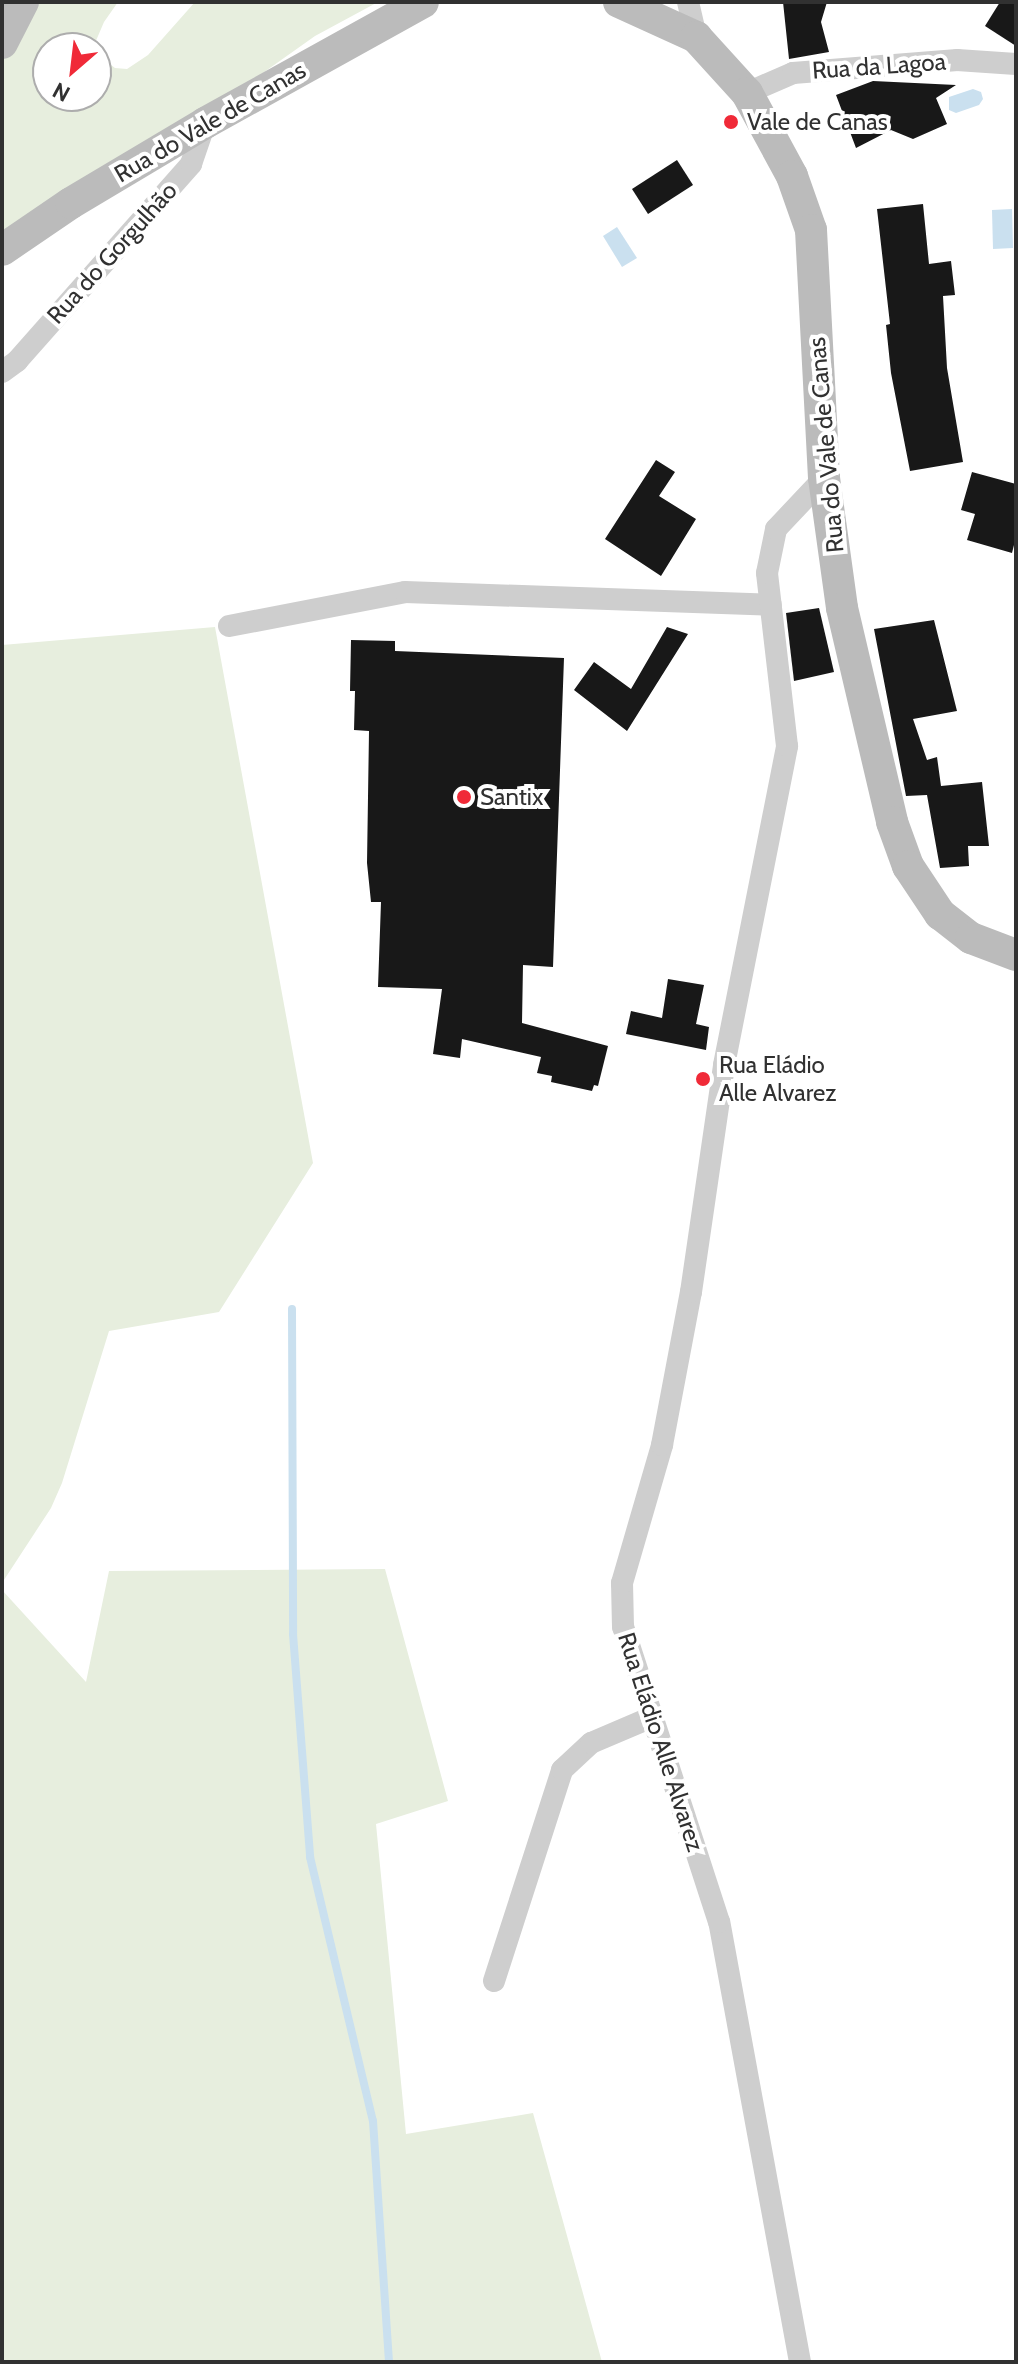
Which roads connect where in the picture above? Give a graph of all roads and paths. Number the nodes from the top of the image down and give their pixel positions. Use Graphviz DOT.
graph roads {
  1 [pos="23,2"];
  2 [pos="423,2"];
  3 [pos="619,2"];
  4 [pos="688,2"];
  5 [pos="696,37"];
  6 [pos="2,43"];
  7 [pos="1016,64"];
  8 [pos="747,93"];
  9 [pos="205,123"];
  10 [pos="2,250"];
  11 [pos="2,372"];
  12 [pos="824,478"];
  13 [pos="771,605"];
  14 [pos="229,626"];
  15 [pos="1016,955"];
  16 [pos="652,1717"];
  17 [pos="494,1981"];
  18 [pos="800,2362"];
  1 -- 6 [label="street"];
  2 -- 9 [label="street, Rua do Vale de Canas"];
  3 -- 5 [label="street, Rua do Vale de Canas"];
  4 -- 5 [label="street"];
  5 -- 8 [label="street, Rua do Vale de Canas"];
  7 -- 8 [label="street, Rua da Lagoa"];
  8 -- 12 [label="street, Rua do Vale de Canas"];
  9 -- 10 [label="street, Rua do Vale de Canas"];
  9 -- 11 [label="street, Rua do Gorgulhão"];
  12 -- 13 [label="street, Rua Eládio Alle Alvarez"];
  12 -- 15 [label="street, Rua do Vale de Canas"];
  13 -- 14 [label="street"];
  13 -- 16 [label="street, Rua Eládio Alle Alvarez"];
  16 -- 17 [label="street"];
  16 -- 18 [label="street, Rua Eládio Alle Alvarez"];
}
